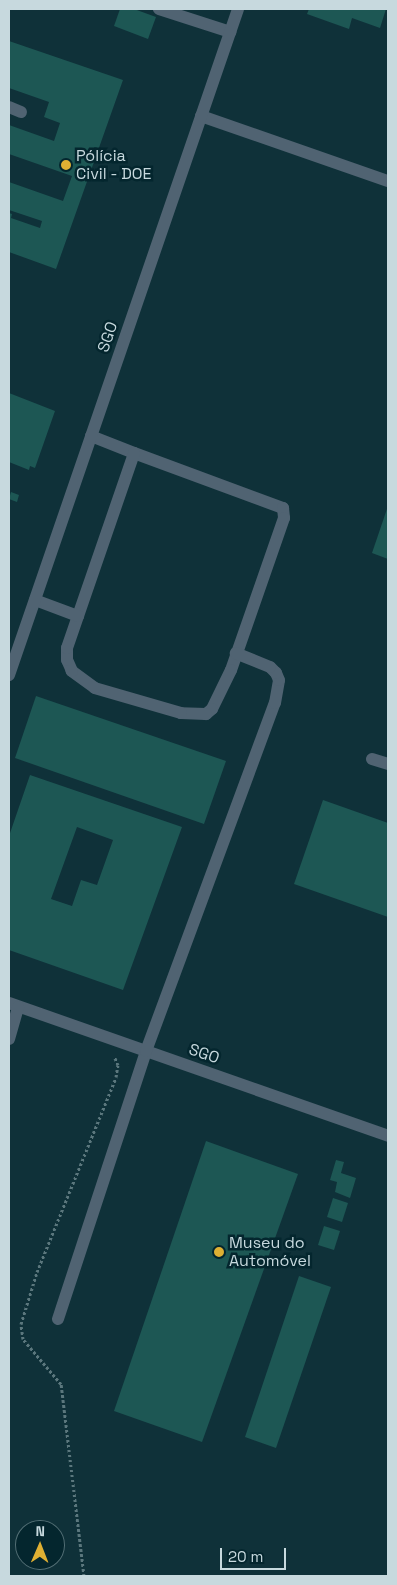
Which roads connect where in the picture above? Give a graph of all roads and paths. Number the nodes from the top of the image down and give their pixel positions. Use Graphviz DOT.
graph roads {
  1 [pos="159,9"];
  2 [pos="238,9"];
  3 [pos="230,32"];
  4 [pos="201,116"];
  5 [pos="388,181"];
  6 [pos="91,436"];
  7 [pos="134,454"];
  8 [pos="34,600"];
  9 [pos="78,616"];
  10 [pos="236,654"];
  11 [pos="9,675"];
  12 [pos="372,759"];
  13 [pos="388,764"];
  14 [pos="14,1005"];
  15 [pos="9,1039"];
  16 [pos="146,1051"];
  17 [pos="388,1136"];
  18 [pos="58,1319"];
  1 -- 3 [label="lane"];
  2 -- 3 [label="lane, SGO"];
  3 -- 4 [label="lane, SGO"];
  4 -- 5 [label="lane"];
  4 -- 6 [label="lane, SGO"];
  6 -- 7 [label="lane"];
  6 -- 8 [label="lane, SGO"];
  7 -- 9 [label="lane"];
  7 -- 10 [label="lane"];
  8 -- 9 [label="lane"];
  8 -- 11 [label="lane, SGO"];
  9 -- 10 [label="lane"];
  10 -- 16 [label="lane"];
  12 -- 13 [label="lane"];
  14 -- 15 [label="lane"];
  14 -- 16 [label="lane, SGO"];
  16 -- 17 [label="lane, SGO"];
  16 -- 18 [label="lane"];
}
